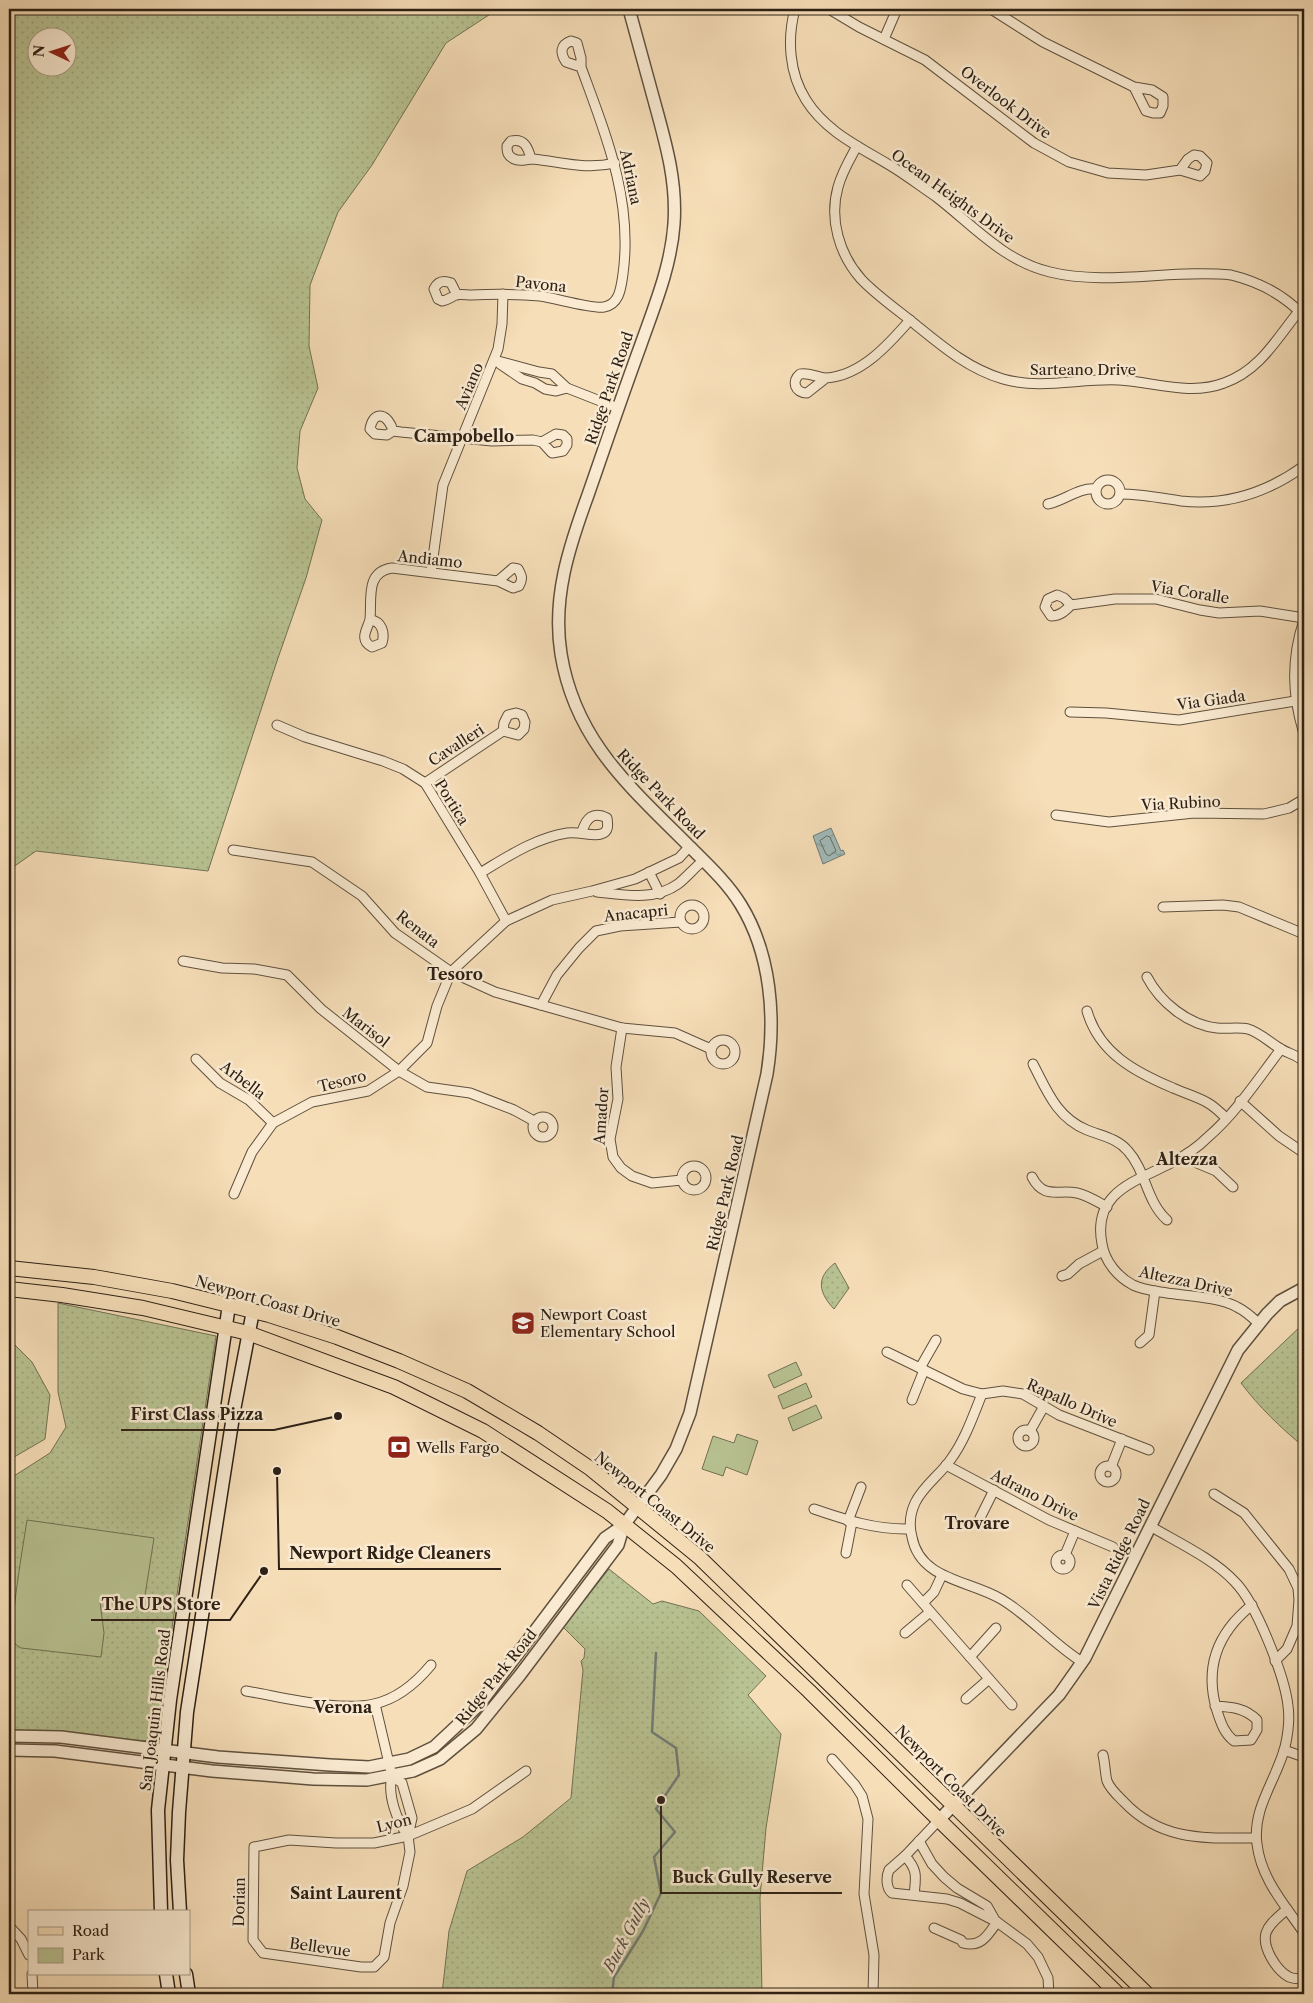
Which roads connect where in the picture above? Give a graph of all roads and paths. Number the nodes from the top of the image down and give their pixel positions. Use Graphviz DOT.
graph roads {
  1 [pos="629,9"];
  2 [pos="795,9"];
  3 [pos="829,9"];
  4 [pos="897,9"];
  5 [pos="991,9"];
  6 [pos="884,39"];
  7 [pos="581,67"];
  8 [pos="1134,87"];
  9 [pos="857,146"];
  10 [pos="530,159"];
  11 [pos="615,163"];
  12 [pos="1180,170"];
  13 [pos="502,294"];
  14 [pos="457,295"];
  15 [pos="618,298"];
  16 [pos="1303,310"];
  17 [pos="910,320"];
  18 [pos="494,360"];
  19 [pos="539,372"];
  20 [pos="826,378"];
  21 [pos="535,383"];
  22 [pos="567,388"];
  23 [pos="618,408"];
  24 [pos="393,431"];
  25 [pos="461,439"];
  26 [pos="542,442"];
  27 [pos="1304,466"];
  28 [pos="1096,489"];
  29 [pos="1120,494"];
  30 [pos="1048,504"];
  31 [pos="431,572"];
  32 [pos="498,581"];
  33 [pos="1071,605"];
  34 [pos="1304,619"];
  35 [pos="370,620"];
  36 [pos="1295,701"];
  37 [pos="1070,712"];
  38 [pos="278,725"];
  39 [pos="503,731"];
  40 [pos="1304,734"];
  41 [pos="424,782"];
  42 [pos="1304,799"];
  43 [pos="1056,816"];
  44 [pos="582,832"];
  45 [pos="690,846"];
  46 [pos="233,850"];
  47 [pos="704,860"];
  48 [pos="480,872"];
  49 [pos="649,872"];
  50 [pos="592,891"];
  51 [pos="660,894"];
  52 [pos="1163,907"];
  53 [pos="506,921"];
  54 [pos="681,922"];
  55 [pos="1304,934"];
  56 [pos="183,961"];
  57 [pos="451,972"];
  58 [pos="1147,977"];
  59 [pos="541,1005"];
  60 [pos="1087,1011"];
  61 [pos="622,1028"];
  62 [pos="711,1049"];
  63 [pos="1281,1049"];
  64 [pos="196,1059"];
  65 [pos="1304,1062"];
  66 [pos="1033,1064"];
  67 [pos="399,1071"];
  68 [pos="1240,1102"];
  69 [pos="1226,1118"];
  70 [pos="534,1121"];
  71 [pos="273,1123"];
  72 [pos="1188,1153"];
  73 [pos="1304,1153"];
  74 [pos="1142,1176"];
  75 [pos="1032,1177"];
  76 [pos="682,1180"];
  77 [pos="1233,1187"];
  78 [pos="234,1194"];
  79 [pos="1107,1207"];
  80 [pos="1167,1220"];
  81 [pos="1103,1251"];
  82 [pos="9,1268"];
  83 [pos="1062,1276"];
  84 [pos="1304,1288"];
  85 [pos="9,1289"];
  86 [pos="1155,1292"];
  87 [pos="230,1305"];
  88 [pos="253,1311"];
  89 [pos="1258,1323"];
  90 [pos="226,1327"];
  91 [pos="248,1333"];
  92 [pos="936,1340"];
  93 [pos="1140,1343"];
  94 [pos="887,1352"];
  95 [pos="922,1369"];
  96 [pos="982,1394"];
  97 [pos="912,1400"];
  98 [pos="1044,1408"];
  99 [pos="1030,1431"];
  100 [pos="1122,1439"];
  101 [pos="1149,1450"];
  102 [pos="946,1465"];
  103 [pos="1110,1467"];
  104 [pos="861,1488"];
  105 [pos="994,1490"];
  106 [pos="1214,1494"];
  107 [pos="638,1507"];
  108 [pos="814,1509"];
  109 [pos="980,1518"];
  110 [pos="850,1522"];
  111 [pos="624,1525"];
  112 [pos="1150,1526"];
  113 [pos="910,1529"];
  114 [pos="1075,1531"];
  115 [pos="1113,1547"];
  116 [pos="846,1554"];
  117 [pos="1065,1555"];
  118 [pos="942,1575"];
  119 [pos="907,1585"];
  120 [pos="922,1603"];
  121 [pos="1252,1605"];
  122 [pos="930,1612"];
  123 [pos="996,1628"];
  124 [pos="905,1633"];
  125 [pos="970,1657"];
  126 [pos="1275,1661"];
  127 [pos="1082,1662"];
  128 [pos="431,1665"];
  129 [pos="989,1679"];
  130 [pos="246,1691"];
  131 [pos="966,1699"];
  132 [pos="375,1704"];
  133 [pos="1012,1705"];
  134 [pos="1216,1706"];
  135 [pos="9,1736"];
  136 [pos="9,1750"];
  137 [pos="165,1750"];
  138 [pos="1284,1750"];
  139 [pos="183,1752"];
  140 [pos="1103,1755"];
  141 [pos="1304,1757"];
  142 [pos="832,1759"];
  143 [pos="389,1763"];
  144 [pos="164,1764"];
  145 [pos="182,1766"];
  146 [pos="526,1772"];
  147 [pos="392,1776"];
  148 [pos="953,1805"];
  149 [pos="939,1820"];
  150 [pos="408,1836"];
  151 [pos="1256,1838"];
  152 [pos="919,1841"];
  153 [pos="254,1847"];
  154 [pos="905,1856"];
  155 [pos="914,1895"];
  156 [pos="161,1910"];
  157 [pos="180,1910"];
  158 [pos="1287,1910"];
  159 [pos="997,1922"];
  160 [pos="9,1926"];
  161 [pos="934,1928"];
  162 [pos="1304,1933"];
  163 [pos="28,1953"];
  164 [pos="263,1953"];
  165 [pos="32,1976"];
  166 [pos="166,1976"];
  167 [pos="186,1976"];
  168 [pos="1304,1978"];
  169 [pos="33,1994"];
  170 [pos="169,1994"];
  171 [pos="189,1994"];
  172 [pos="873,1994"];
  173 [pos="1050,1994"];
  174 [pos="1118,1994"];
  175 [pos="1147,1994"];
  1 -- 23 [label="street, Ridge Park Road"];
  2 -- 9 [label="street, Ocean Heights Drive"];
  3 -- 6 [label="street, Overlook Drive"];
  4 -- 6 [label="street"];
  5 -- 8 [label="street"];
  6 -- 12 [label="street, Overlook Drive"];
  7 -- 11 [label="street, Adriana"];
  9 -- 16 [label="street, Ocean Heights Drive"];
  9 -- 17 [label="street, Sarteano Drive"];
  10 -- 11 [label="street"];
  11 -- 15 [label="street, Adriana"];
  13 -- 14 [label="street, Pavona"];
  13 -- 15 [label="street, Pavona"];
  13 -- 18 [label="street, Aviano"];
  16 -- 17 [label="street, Sarteano Drive"];
  17 -- 20 [label="street"];
  18 -- 19 [label="street"];
  18 -- 21 [label="street"];
  18 -- 25 [label="street, Aviano"];
  19 -- 21 [label="street"];
  19 -- 22 [label="street"];
  21 -- 22 [label="street"];
  22 -- 23 [label="street"];
  23 -- 45 [label="street, Ridge Park Road"];
  24 -- 25 [label="street"];
  25 -- 26 [label="street"];
  25 -- 31 [label="street, Aviano"];
  27 -- 29 [label="street"];
  28 -- 29 [label="street"];
  28 -- 29 [label="street"];
  28 -- 30 [label="street"];
  31 -- 32 [label="street, Andiamo"];
  31 -- 35 [label="street, Andiamo"];
  33 -- 34 [label="street, Via Coralle"];
  34 -- 36 [label="street"];
  36 -- 37 [label="street, Via Giada"];
  36 -- 40 [label="street"];
  38 -- 41 [label="street, Portica"];
  39 -- 41 [label="street, Cavalleri"];
  41 -- 48 [label="street, Portica"];
  42 -- 43 [label="street, Via Rubino"];
  44 -- 48 [label="street"];
  45 -- 47 [label="street, Ridge Park Road"];
  45 -- 49 [label="street, Tesoro"];
  46 -- 57 [label="street, Renata"];
  47 -- 51 [label="street, Tesoro"];
  47 -- 107 [label="street, Ridge Park Road"];
  48 -- 53 [label="street, Portica"];
  49 -- 50 [label="street, Tesoro"];
  49 -- 51 [label="street"];
  50 -- 51 [label="street, Tesoro"];
  50 -- 53 [label="street, Tesoro"];
  52 -- 55 [label="street"];
  53 -- 57 [label="street, Tesoro"];
  54 -- 59 [label="street, Anacapri"];
  56 -- 67 [label="street, Marisol"];
  57 -- 59 [label="street, Renata"];
  57 -- 67 [label="street, Tesoro"];
  58 -- 63 [label="street"];
  59 -- 61 [label="street, Renata"];
  60 -- 69 [label="street"];
  61 -- 62 [label="street, Renata"];
  61 -- 76 [label="street, Amador"];
  63 -- 65 [label="street"];
  63 -- 68 [label="street, Altezza Drive"];
  64 -- 71 [label="street, Arbella"];
  66 -- 74 [label="street"];
  67 -- 70 [label="street, Marisol"];
  67 -- 71 [label="street, Tesoro"];
  68 -- 69 [label="street, Altezza Drive"];
  68 -- 73 [label="street"];
  69 -- 72 [label="street, Altezza Drive"];
  71 -- 78 [label="street, Tesoro"];
  72 -- 74 [label="street, Altezza Drive"];
  72 -- 77 [label="street"];
  74 -- 79 [label="street, Altezza Drive"];
  74 -- 80 [label="street"];
  75 -- 79 [label="street"];
  79 -- 81 [label="street, Altezza Drive"];
  81 -- 83 [label="street"];
  81 -- 86 [label="street, Altezza Drive"];
  82 -- 87 [label="main road, Newport Coast Drive"];
  84 -- 89 [label="street, Vista Ridge Road"];
  85 -- 90 [label="main road"];
  86 -- 89 [label="street, Altezza Drive"];
  86 -- 93 [label="street"];
  87 -- 88 [label="main road, Newport Coast Drive"];
  87 -- 90 [label="main road, San Joaquin Hills Road"];
  88 -- 91 [label="main road"];
  88 -- 107 [label="main road, Newport Coast Drive"];
  89 -- 112 [label="street, Vista Ridge Road"];
  90 -- 91 [label="main road"];
  90 -- 137 [label="main road, San Joaquin Hills Road"];
  91 -- 111 [label="main road"];
  91 -- 139 [label="main road"];
  92 -- 95 [label="street"];
  94 -- 95 [label="street"];
  95 -- 96 [label="street"];
  95 -- 97 [label="street"];
  96 -- 98 [label="street, Rapallo Drive"];
  96 -- 102 [label="street"];
  98 -- 99 [label="street"];
  98 -- 100 [label="street, Rapallo Drive"];
  100 -- 101 [label="street, Rapallo Drive"];
  100 -- 103 [label="street"];
  102 -- 105 [label="street, Adrano Drive"];
  102 -- 113 [label="street"];
  104 -- 110 [label="street"];
  105 -- 109 [label="street"];
  105 -- 114 [label="street, Adrano Drive"];
  106 -- 126 [label="street"];
  107 -- 111 [label="street, Ridge Park Road"];
  107 -- 148 [label="main road, Newport Coast Drive"];
  108 -- 110 [label="street"];
  110 -- 113 [label="street"];
  110 -- 116 [label="street"];
  111 -- 143 [label="street, Ridge Park Road"];
  111 -- 147 [label="street, Ridge Park Road"];
  111 -- 149 [label="main road"];
  112 -- 121 [label="street"];
  112 -- 127 [label="street, Vista Ridge Road"];
  113 -- 118 [label="street"];
  114 -- 115 [label="street, Adrano Drive"];
  114 -- 117 [label="street"];
  118 -- 120 [label="street"];
  118 -- 127 [label="street"];
  119 -- 120 [label="street"];
  120 -- 122 [label="street"];
  121 -- 126 [label="street"];
  121 -- 134 [label="street"];
  122 -- 124 [label="street"];
  122 -- 125 [label="street"];
  123 -- 125 [label="street"];
  125 -- 129 [label="street"];
  126 -- 138 [label="street"];
  127 -- 148 [label="street, Vista Ridge Road"];
  128 -- 132 [label="street"];
  129 -- 131 [label="street"];
  129 -- 133 [label="street"];
  130 -- 132 [label="street"];
  132 -- 143 [label="street"];
  134 -- 134 [label="street"];
  135 -- 137 [label="street, Ridge Park Road"];
  136 -- 144 [label="street, Ridge Park Road"];
  137 -- 139 [label="street, Ridge Park Road"];
  137 -- 144 [label="main road, San Joaquin Hills Road"];
  138 -- 141 [label="street"];
  138 -- 151 [label="street"];
  139 -- 143 [label="street, Ridge Park Road"];
  139 -- 145 [label="main road"];
  140 -- 151 [label="street"];
  142 -- 172 [label="street"];
  143 -- 147 [label="street"];
  144 -- 145 [label="street, Ridge Park Road"];
  144 -- 156 [label="main road, San Joaquin Hills Road"];
  145 -- 147 [label="street, Ridge Park Road"];
  145 -- 157 [label="main road"];
  146 -- 150 [label="street, Lyon"];
  147 -- 150 [label="street"];
  147 -- 150 [label="street"];
  148 -- 149 [label="street, Vista Ridge Road"];
  148 -- 175 [label="main road, Newport Coast Drive"];
  149 -- 152 [label="street"];
  149 -- 174 [label="main road"];
  150 -- 153 [label="street, Lyon"];
  150 -- 164 [label="street, Bellevue"];
  151 -- 158 [label="street"];
  152 -- 154 [label="street"];
  152 -- 159 [label="street"];
  153 -- 164 [label="street, Dorian"];
  154 -- 155 [label="street"];
  154 -- 155 [label="street"];
  155 -- 159 [label="street"];
  158 -- 162 [label="street"];
  158 -- 168 [label="street"];
  159 -- 161 [label="street"];
  159 -- 173 [label="street"];
  160 -- 163 [label="street"];
  165 -- 169 [label="street"];
  166 -- 170 [label="main road"];
  167 -- 171 [label="main road"];
}
